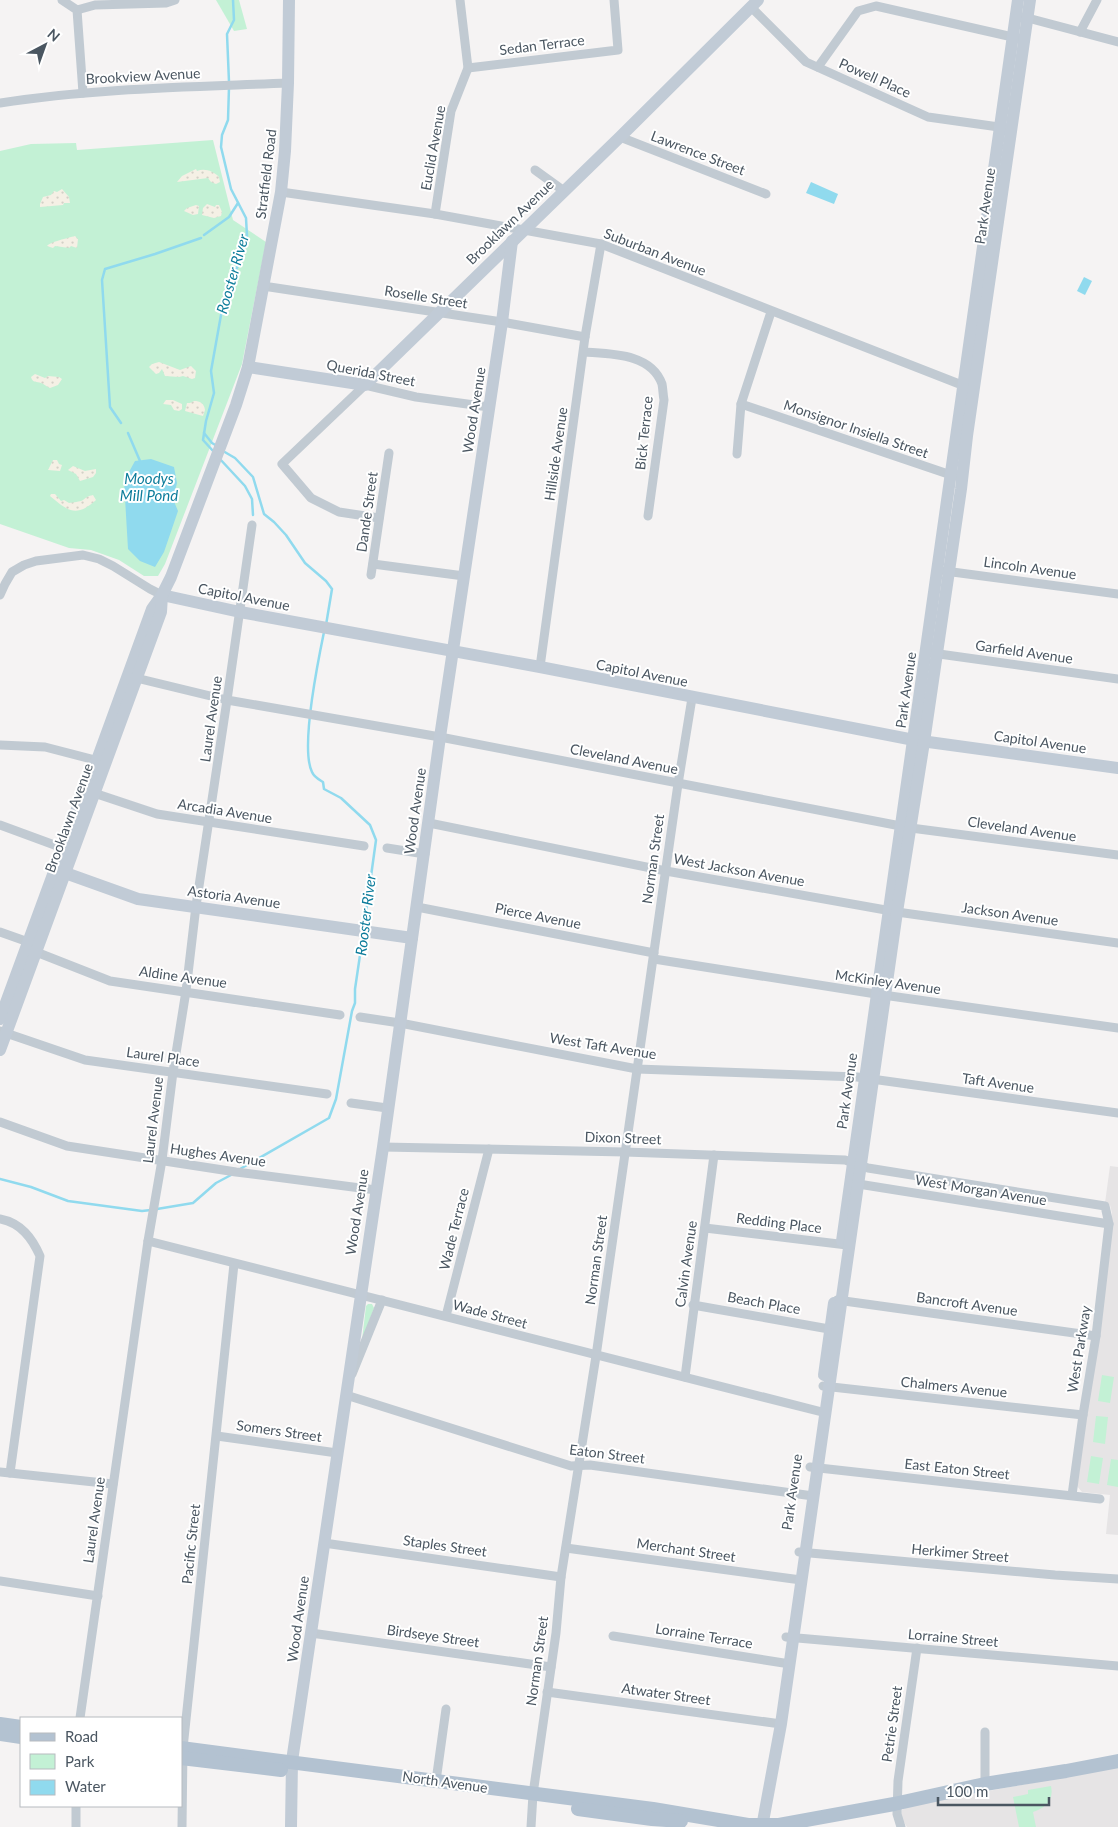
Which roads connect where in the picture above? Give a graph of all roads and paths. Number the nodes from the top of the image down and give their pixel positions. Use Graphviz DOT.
graph roads {
  1 [pos="62,0"];
  2 [pos="175,0"];
  3 [pos="289,0"];
  4 [pos="460,0"];
  5 [pos="614,0"];
  6 [pos="1018,0"];
  7 [pos="1030,0"];
  8 [pos="1097,0"];
  9 [pos="754,4"];
  10 [pos="77,10"];
  11 [pos="1022,17"];
  12 [pos="1080,32"];
  13 [pos="1018,38"];
  14 [pos="1118,42"];
  15 [pos="818,67"];
  16 [pos="468,68"];
  17 [pos="288,84"];
  18 [pos="83,93"];
  19 [pos="0,103"];
  20 [pos="1005,128"];
  21 [pos="620,137"];
  22 [pos="535,170"];
  23 [pos="564,190"];
  24 [pos="281,192"];
  25 [pos="766,194"];
  26 [pos="435,214"];
  27 [pos="523,230"];
  28 [pos="512,240"];
  29 [pos="600,244"];
  30 [pos="263,286"];
  31 [pos="439,312"];
  32 [pos="771,312"];
  33 [pos="502,322"];
  34 [pos="585,337"];
  35 [pos="584,352"];
  36 [pos="248,367"];
  37 [pos="365,385"];
  38 [pos="968,388"];
  39 [pos="741,404"];
  40 [pos="489,407"];
  41 [pos="389,453"];
  42 [pos="737,454"];
  43 [pos="214,462"];
  44 [pos="956,476"];
  45 [pos="648,516"];
  46 [pos="379,518"];
  47 [pos="252,524"];
  48 [pos="373,564"];
  49 [pos="943,571"];
  50 [pos="371,575"];
  51 [pos="464,576"];
  52 [pos="0,593"];
  53 [pos="1118,594"];
  54 [pos="162,595"];
  55 [pos="240,612"];
  56 [pos="453,652"];
  57 [pos="932,653"];
  58 [pos="540,667"];
  59 [pos="132,677"];
  60 [pos="1118,679"];
  61 [pos="692,698"];
  62 [pos="227,700"];
  63 [pos="440,737"];
  64 [pos="919,741"];
  65 [pos="0,745"];
  66 [pos="101,762"];
  67 [pos="1118,768"];
  68 [pos="678,784"];
  69 [pos="89,792"];
  70 [pos="209,822"];
  71 [pos="429,823"];
  72 [pos="0,825"];
  73 [pos="906,827"];
  74 [pos="364,846"];
  75 [pos="387,848"];
  76 [pos="68,850"];
  77 [pos="425,854"];
  78 [pos="1118,855"];
  79 [pos="60,871"];
  80 [pos="666,871"];
  81 [pos="196,906"];
  82 [pos="417,907"];
  83 [pos="893,911"];
  84 [pos="0,932"];
  85 [pos="412,938"];
  86 [pos="1118,943"];
  87 [pos="32,947"];
  88 [pos="654,956"];
  89 [pos="186,992"];
  90 [pos="881,995"];
  91 [pos="340,1015"];
  92 [pos="360,1017"];
  93 [pos="0,1019"];
  94 [pos="400,1022"];
  95 [pos="1118,1028"];
  96 [pos="2,1040"];
  97 [pos="637,1069"];
  98 [pos="173,1072"];
  99 [pos="870,1079"];
  100 [pos="327,1094"];
  101 [pos="351,1102"];
  102 [pos="387,1108"];
  103 [pos="1118,1113"];
  104 [pos="0,1122"];
  105 [pos="383,1147"];
  106 [pos="490,1149"];
  107 [pos="625,1152"];
  108 [pos="714,1155"];
  109 [pos="162,1160"];
  110 [pos="857,1164"];
  111 [pos="854,1184"];
  112 [pos="376,1190"];
  113 [pos="1105,1206"];
  114 [pos="0,1219"];
  115 [pos="1109,1224"];
  116 [pos="705,1228"];
  117 [pos="148,1241"];
  118 [pos="845,1245"];
  119 [pos="234,1264"];
  120 [pos="360,1294"];
  121 [pos="382,1300"];
  122 [pos="838,1300"];
  123 [pos="693,1305"];
  124 [pos="446,1316"];
  125 [pos="829,1328"];
  126 [pos="1096,1336"];
  127 [pos="596,1356"];
  128 [pos="685,1377"];
  129 [pos="826,1386"];
  130 [pos="346,1391"];
  131 [pos="822,1412"];
  132 [pos="1082,1415"];
  133 [pos="217,1436"];
  134 [pos="337,1453"];
  135 [pos="579,1465"];
  136 [pos="814,1468"];
  137 [pos="0,1472"];
  138 [pos="10,1473"];
  139 [pos="113,1484"];
  140 [pos="810,1495"];
  141 [pos="1072,1495"];
  142 [pos="1100,1499"];
  143 [pos="324,1543"];
  144 [pos="566,1548"];
  145 [pos="802,1553"];
  146 [pos="561,1577"];
  147 [pos="798,1579"];
  148 [pos="1118,1579"];
  149 [pos="0,1581"];
  150 [pos="98,1596"];
  151 [pos="311,1633"];
  152 [pos="614,1636"];
  153 [pos="790,1638"];
  154 [pos="917,1648"];
  155 [pos="786,1664"];
  156 [pos="1118,1666"];
  157 [pos="550,1667"];
  158 [pos="547,1692"];
  159 [pos="446,1709"];
  160 [pos="80,1717"];
  161 [pos="778,1723"];
  162 [pos="0,1724"];
  163 [pos="20,1727"];
  164 [pos="985,1732"];
  165 [pos="0,1734"];
  166 [pos="20,1737"];
  167 [pos="182,1753"];
  168 [pos="1118,1761"];
  169 [pos="291,1766"];
  170 [pos="436,1781"];
  171 [pos="985,1784"];
  172 [pos="533,1798"];
  173 [pos="896,1804"];
  174 [pos="76,1807"];
  175 [pos="652,1818"];
  176 [pos="76,1827"];
  177 [pos="182,1827"];
  178 [pos="291,1827"];
  179 [pos="531,1827"];
  180 [pos="763,1827"];
  181 [pos="901,1827"];
  1 -- 10 [label="street"];
  2 -- 10 [label="street"];
  3 -- 17 [label="main road, Stratfield Road"];
  4 -- 16 [label="street, Euclid Avenue"];
  5 -- 16 [label="street, Sedan Terrace"];
  6 -- 11 [label="main road, Park Avenue"];
  7 -- 11 [label="main road, Park Avenue"];
  8 -- 12 [label="street"];
  9 -- 15 [label="street, Powell Place"];
  9 -- 21 [label="main road, Brooklawn Avenue"];
  10 -- 18 [label="street"];
  11 -- 12 [label="street"];
  11 -- 13 [label="main road, Park Avenue"];
  12 -- 14 [label="street"];
  13 -- 15 [label="street"];
  13 -- 20 [label="main road, Park Avenue"];
  15 -- 20 [label="street, Powell Place"];
  16 -- 26 [label="street, Euclid Avenue"];
  17 -- 18 [label="street, Brookview Avenue"];
  17 -- 24 [label="main road, Stratfield Road"];
  18 -- 19 [label="street, Brookview Avenue"];
  20 -- 38 [label="main road, Park Avenue"];
  21 -- 23 [label="main road, Brooklawn Avenue"];
  21 -- 25 [label="street, Lawrence Street"];
  22 -- 23 [label="street"];
  23 -- 27 [label="main road, Brooklawn Avenue"];
  24 -- 26 [label="street, Suburban Avenue"];
  24 -- 30 [label="main road, Stratfield Road"];
  26 -- 27 [label="street, Suburban Avenue"];
  27 -- 28 [label="main road, Brooklawn Avenue"];
  27 -- 29 [label="street, Suburban Avenue"];
  28 -- 31 [label="main road, Brooklawn Avenue"];
  28 -- 33 [label="main road, Wood Avenue"];
  29 -- 32 [label="street, Suburban Avenue"];
  29 -- 34 [label="street, Hillside Avenue"];
  30 -- 31 [label="street, Roselle Street"];
  30 -- 36 [label="main road, Stratfield Road"];
  31 -- 33 [label="street, Roselle Street"];
  31 -- 37 [label="main road, Brooklawn Avenue"];
  32 -- 38 [label="street, Suburban Avenue"];
  32 -- 39 [label="street"];
  33 -- 34 [label="street, Roselle Street"];
  33 -- 40 [label="main road, Wood Avenue"];
  34 -- 35 [label="street, Hillside Avenue"];
  35 -- 45 [label="street, Bick Terrace"];
  35 -- 58 [label="street, Hillside Avenue"];
  36 -- 37 [label="main road, Querida Street"];
  36 -- 43 [label="main road, Stratfield Road"];
  37 -- 40 [label="street, Querida Street"];
  37 -- 46 [label="street, Brooklawn Avenue"];
  38 -- 44 [label="main road, Park Avenue"];
  39 -- 42 [label="street"];
  39 -- 44 [label="street, Monsignor Insiella Street"];
  40 -- 51 [label="main road, Wood Avenue"];
  41 -- 46 [label="street, Dande Street"];
  43 -- 54 [label="main road, Brooklawn Avenue"];
  44 -- 49 [label="main road, Park Avenue"];
  46 -- 48 [label="street, Dande Street"];
  47 -- 55 [label="street, Laurel Avenue"];
  48 -- 50 [label="street, Dande Street"];
  48 -- 51 [label="street"];
  49 -- 53 [label="street, Lincoln Avenue"];
  49 -- 57 [label="main road, Park Avenue"];
  51 -- 56 [label="main road, Wood Avenue"];
  52 -- 54 [label="street"];
  54 -- 55 [label="main road, Capitol Avenue"];
  54 -- 59 [label="main road, Brooklawn Avenue"];
  55 -- 56 [label="main road, Capitol Avenue"];
  55 -- 62 [label="street, Laurel Avenue"];
  56 -- 58 [label="main road, Capitol Avenue"];
  56 -- 63 [label="main road, Wood Avenue"];
  57 -- 60 [label="street, Garfield Avenue"];
  57 -- 64 [label="main road, Park Avenue"];
  58 -- 61 [label="main road, Capitol Avenue"];
  59 -- 62 [label="street, Cleveland Avenue"];
  59 -- 66 [label="main road, Brooklawn Avenue"];
  61 -- 64 [label="main road, Capitol Avenue"];
  61 -- 68 [label="street, Norman Street"];
  62 -- 63 [label="street, Cleveland Avenue"];
  62 -- 70 [label="street, Laurel Avenue"];
  63 -- 68 [label="street, Cleveland Avenue"];
  63 -- 71 [label="main road, Wood Avenue"];
  64 -- 67 [label="main road, Capitol Avenue"];
  64 -- 73 [label="main road, Park Avenue"];
  65 -- 66 [label="street"];
  66 -- 69 [label="main road, Brooklawn Avenue"];
  68 -- 73 [label="street, Cleveland Avenue"];
  68 -- 80 [label="street, Norman Street"];
  69 -- 70 [label="street, Arcadia Avenue"];
  69 -- 76 [label="main road, Brooklawn Avenue"];
  70 -- 74 [label="street, Arcadia Avenue"];
  70 -- 81 [label="street, Laurel Avenue"];
  71 -- 77 [label="main road, Wood Avenue"];
  71 -- 80 [label="street, West Jackson Avenue"];
  72 -- 76 [label="street"];
  73 -- 78 [label="street, Cleveland Avenue"];
  73 -- 83 [label="main road, Park Avenue"];
  75 -- 77 [label="street"];
  76 -- 79 [label="main road, Brooklawn Avenue"];
  77 -- 82 [label="main road, Wood Avenue"];
  79 -- 81 [label="main road, Astoria Avenue"];
  79 -- 87 [label="main road, Brooklawn Avenue"];
  80 -- 83 [label="street, West Jackson Avenue"];
  80 -- 88 [label="street, Norman Street"];
  81 -- 85 [label="main road, Astoria Avenue"];
  81 -- 89 [label="street, Laurel Avenue"];
  82 -- 85 [label="main road, Wood Avenue"];
  82 -- 88 [label="street, Pierce Avenue"];
  83 -- 86 [label="street, Jackson Avenue"];
  83 -- 90 [label="main road, Park Avenue"];
  84 -- 87 [label="street, Aldine Avenue"];
  85 -- 94 [label="main road, Wood Avenue"];
  87 -- 89 [label="street, Aldine Avenue"];
  87 -- 93 [label="main road, Brooklawn Avenue"];
  87 -- 96 [label="main road, Brooklawn Avenue"];
  88 -- 90 [label="street, McKinley Avenue"];
  88 -- 97 [label="street, Norman Street"];
  89 -- 91 [label="street, Aldine Avenue"];
  89 -- 98 [label="street, Laurel Avenue"];
  90 -- 95 [label="street, McKinley Avenue"];
  90 -- 99 [label="main road, Park Avenue"];
  92 -- 94 [label="street, West Taft Avenue"];
  94 -- 97 [label="street, West Taft Avenue"];
  94 -- 102 [label="main road, Wood Avenue"];
  96 -- 98 [label="street, Laurel Place"];
  97 -- 99 [label="street, West Taft Avenue"];
  97 -- 107 [label="street, Norman Street"];
  98 -- 100 [label="street, Laurel Place"];
  98 -- 109 [label="street, Laurel Avenue"];
  99 -- 103 [label="street, Taft Avenue"];
  99 -- 110 [label="main road, Park Avenue"];
  101 -- 102 [label="street"];
  102 -- 105 [label="main road, Wood Avenue"];
  104 -- 109 [label="street, Hughes Avenue"];
  105 -- 106 [label="street, Dixon Street"];
  105 -- 112 [label="main road, Wood Avenue"];
  106 -- 107 [label="street, Dixon Street"];
  106 -- 124 [label="street, Wade Terrace"];
  107 -- 108 [label="street, Dixon Street"];
  107 -- 127 [label="street, Norman Street"];
  108 -- 110 [label="street, Dixon Street"];
  108 -- 116 [label="street, Calvin Avenue"];
  109 -- 112 [label="street, Hughes Avenue"];
  109 -- 117 [label="street, Laurel Avenue"];
  110 -- 111 [label="main road, Park Avenue"];
  110 -- 113 [label="street, West Morgan Avenue"];
  111 -- 115 [label="street, West Morgan Avenue"];
  111 -- 118 [label="main road, Park Avenue"];
  112 -- 120 [label="main road, Wood Avenue"];
  113 -- 115 [label="street, West Parkway"];
  114 -- 138 [label="street"];
  115 -- 126 [label="street, West Parkway"];
  116 -- 118 [label="street, Redding Place"];
  116 -- 123 [label="street, Calvin Avenue"];
  117 -- 119 [label="street, Wade Street"];
  117 -- 139 [label="street, Laurel Avenue"];
  118 -- 122 [label="main road, Park Avenue"];
  119 -- 120 [label="street, Wade Street"];
  119 -- 133 [label="street, Pacific Street"];
  120 -- 121 [label="street, Wade Street"];
  120 -- 130 [label="main road, Wood Avenue"];
  121 -- 124 [label="street, Wade Street"];
  121 -- 130 [label="street, Wood Avenue"];
  122 -- 125 [label="main road, Park Avenue"];
  122 -- 126 [label="street, Bancroft Avenue"];
  122 -- 129 [label="main road, Park Avenue"];
  123 -- 125 [label="street, Beach Place"];
  123 -- 128 [label="street, Calvin Avenue"];
  124 -- 127 [label="street, Wade Street"];
  125 -- 129 [label="main road, Park Avenue"];
  126 -- 132 [label="street, West Parkway"];
  127 -- 128 [label="street, Wade Street"];
  127 -- 135 [label="street, Norman Street"];
  128 -- 131 [label="street, Wade Street"];
  129 -- 131 [label="main road, Park Avenue"];
  129 -- 132 [label="street, Chalmers Avenue"];
  130 -- 134 [label="main road, Wood Avenue"];
  130 -- 135 [label="street, Eaton Street"];
  131 -- 136 [label="main road, Park Avenue"];
  132 -- 141 [label="street, West Parkway"];
  133 -- 134 [label="street, Somers Street"];
  133 -- 167 [label="street, Pacific Street"];
  134 -- 143 [label="main road, Wood Avenue"];
  135 -- 140 [label="street, Eaton Street"];
  135 -- 144 [label="street, Norman Street"];
  136 -- 140 [label="main road, Park Avenue"];
  136 -- 141 [label="street, East Eaton Street"];
  137 -- 138 [label="street"];
  138 -- 139 [label="street"];
  139 -- 150 [label="street, Laurel Avenue"];
  140 -- 145 [label="main road, Park Avenue"];
  141 -- 142 [label="street, East Eaton Street"];
  143 -- 146 [label="street, Staples Street"];
  143 -- 151 [label="main road, Wood Avenue"];
  144 -- 146 [label="street, Norman Street"];
  144 -- 147 [label="street, Merchant Street"];
  145 -- 147 [label="main road, Park Avenue"];
  145 -- 148 [label="street, Herkimer Street"];
  146 -- 157 [label="street, Norman Street"];
  147 -- 153 [label="main road, Park Avenue"];
  149 -- 150 [label="street"];
  150 -- 160 [label="street, Laurel Avenue"];
  151 -- 157 [label="street, Birdseye Street"];
  151 -- 169 [label="main road, Wood Avenue"];
  152 -- 155 [label="street, Lorraine Terrace"];
  153 -- 154 [label="street, Lorraine Street"];
  153 -- 155 [label="main road, Park Avenue"];
  154 -- 156 [label="street, Lorraine Street"];
  154 -- 173 [label="street, Petrie Street"];
  155 -- 161 [label="main road, Park Avenue"];
  157 -- 158 [label="street, Norman Street"];
  158 -- 161 [label="street, Atwater Street"];
  158 -- 172 [label="street, Norman Street"];
  159 -- 170 [label="street"];
  161 -- 180 [label="main road, Park Avenue"];
  162 -- 163 [label="main road"];
  164 -- 171 [label="street"];
  165 -- 166 [label="main road"];
  167 -- 169 [label="main road, North Avenue"];
  167 -- 177 [label="street, Pacific Street"];
  168 -- 171 [label="main road, North Avenue"];
  169 -- 170 [label="main road, North Avenue"];
  169 -- 172 [label="main road, North Avenue"];
  169 -- 178 [label="main road, Wood Avenue"];
  170 -- 172 [label="main road, North Avenue"];
  171 -- 173 [label="main road, North Avenue"];
  172 -- 175 [label="main road, North Avenue"];
  172 -- 179 [label="street, Norman Street"];
  173 -- 180 [label="main road, North Avenue"];
  173 -- 181 [label="street, Petrie Street"];
  174 -- 176 [label="street"];
  175 -- 180 [label="main road, North Avenue"];
}
